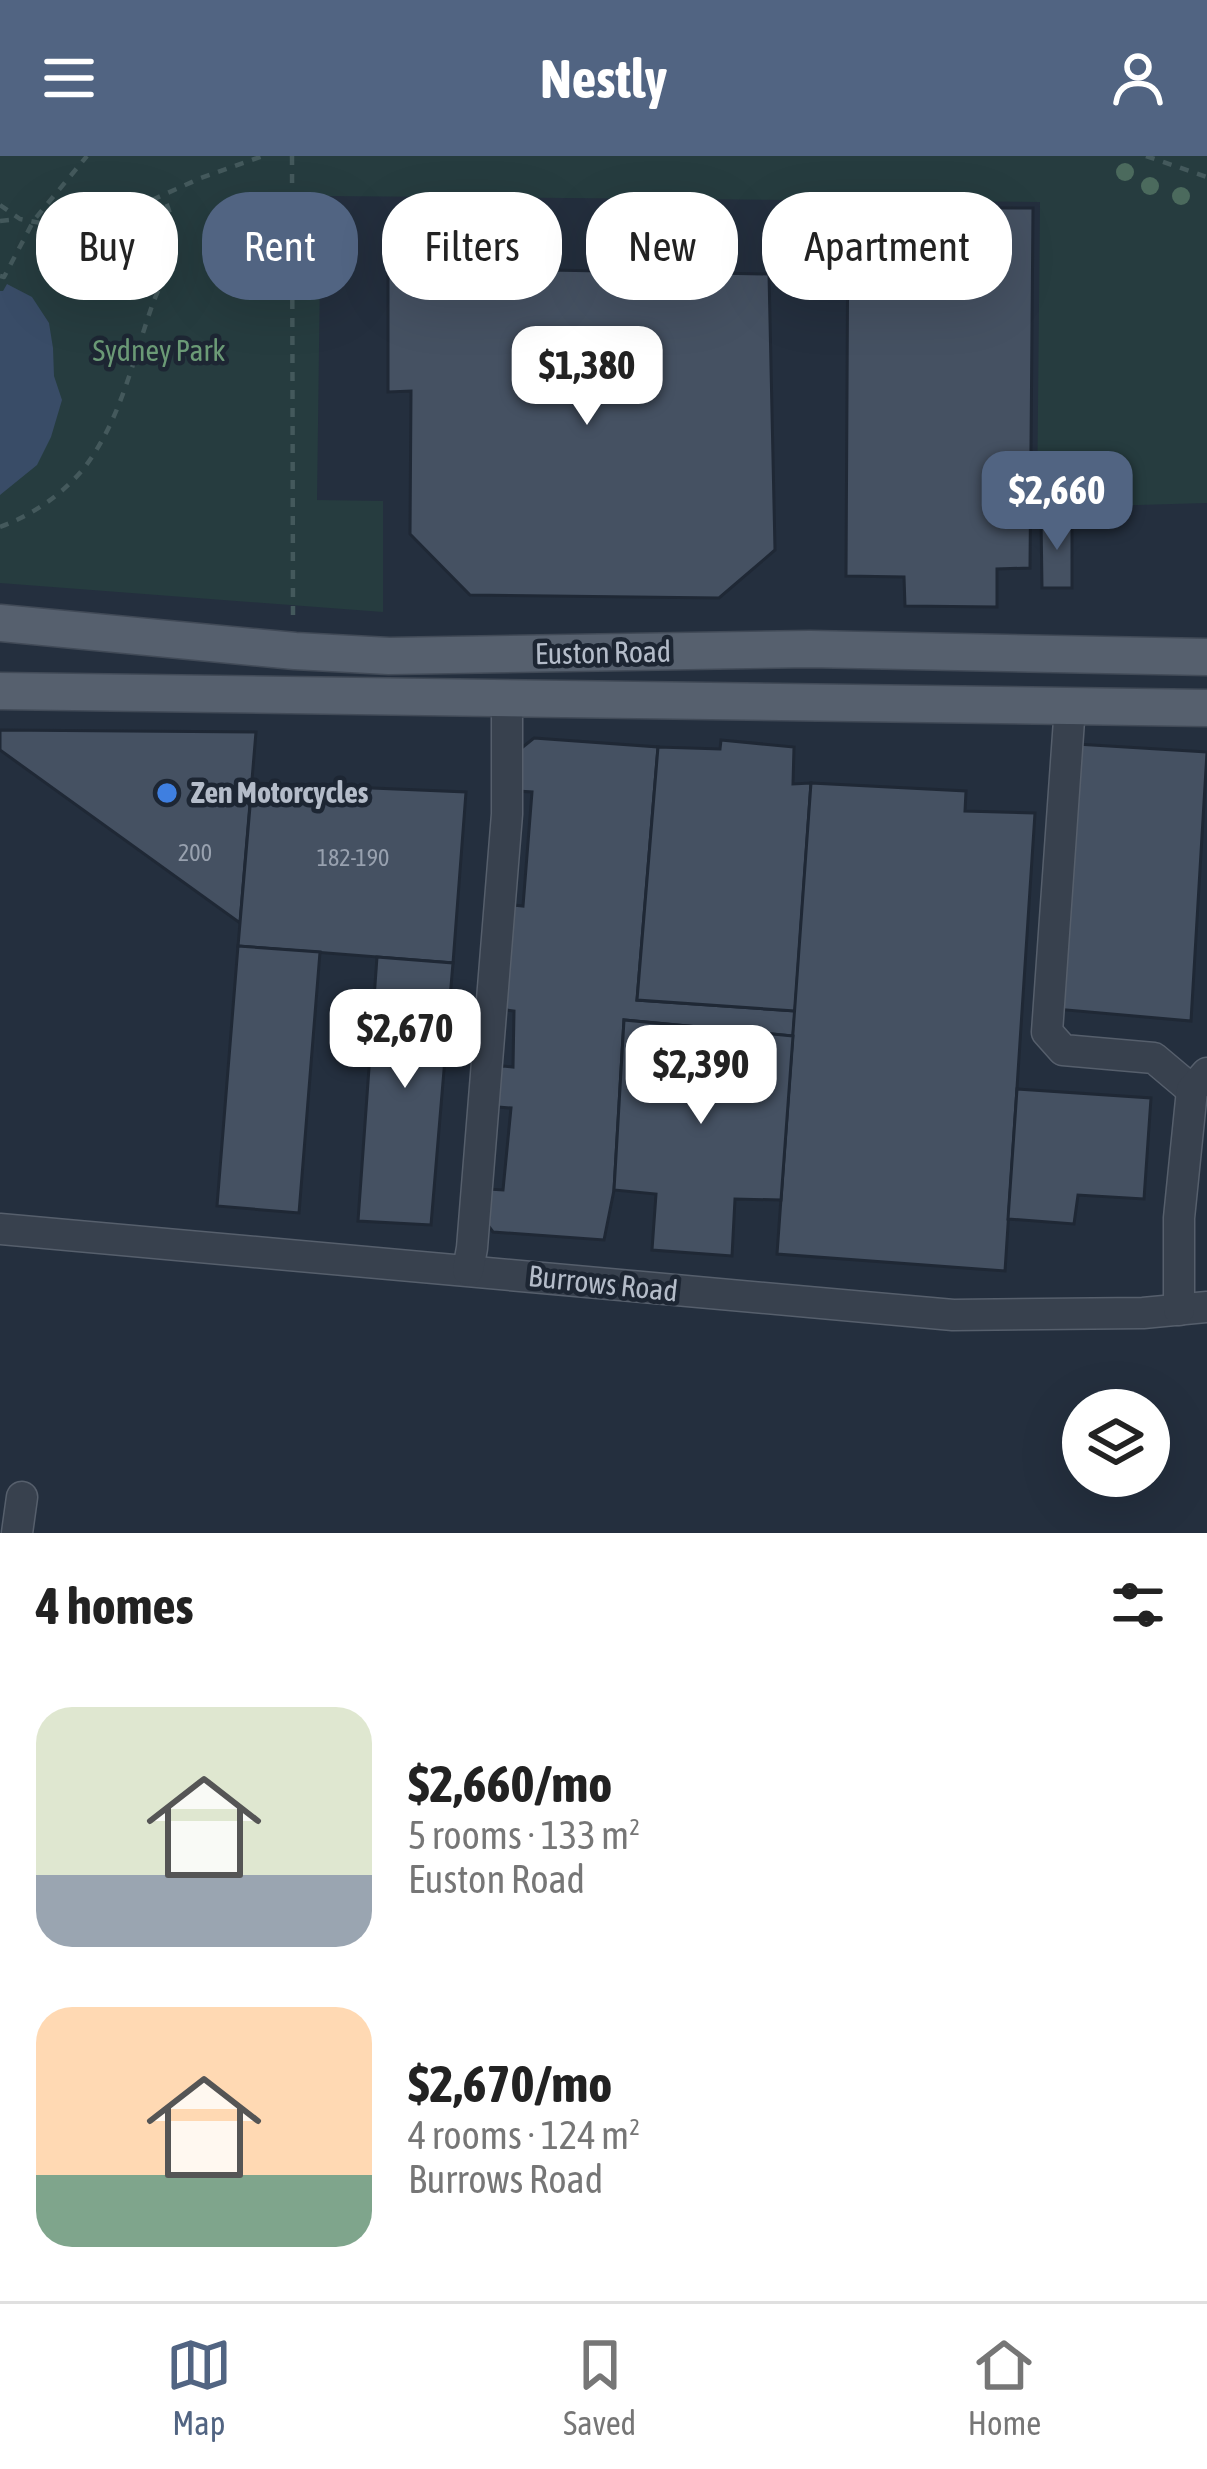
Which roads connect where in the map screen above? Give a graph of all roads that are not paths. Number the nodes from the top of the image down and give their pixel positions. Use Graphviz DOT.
graph roads {
  1 [pos="0,623"];
  2 [pos="1207,657"];
  3 [pos="0,692"];
  4 [pos="508,697"];
  5 [pos="1070,706"];
  6 [pos="1207,708"];
  7 [pos="1200,1081"];
  8 [pos="0,1228"];
  9 [pos="468,1270"];
  10 [pos="1193,1308"];
  11 [pos="22,1497"];
  12 [pos="17,1533"];
  1 -- 2 [label="main road, Euston Road"];
  3 -- 4 [label="main road, Euston Road"];
  4 -- 5 [label="main road, Euston Road"];
  4 -- 9 [label="street"];
  5 -- 6 [label="main road, Euston Road"];
  5 -- 7 [label="street"];
  7 -- 10 [label="street"];
  8 -- 9 [label="street, Burrows Road"];
  9 -- 10 [label="street, Burrows Road"];
  11 -- 12 [label="street"];
}
